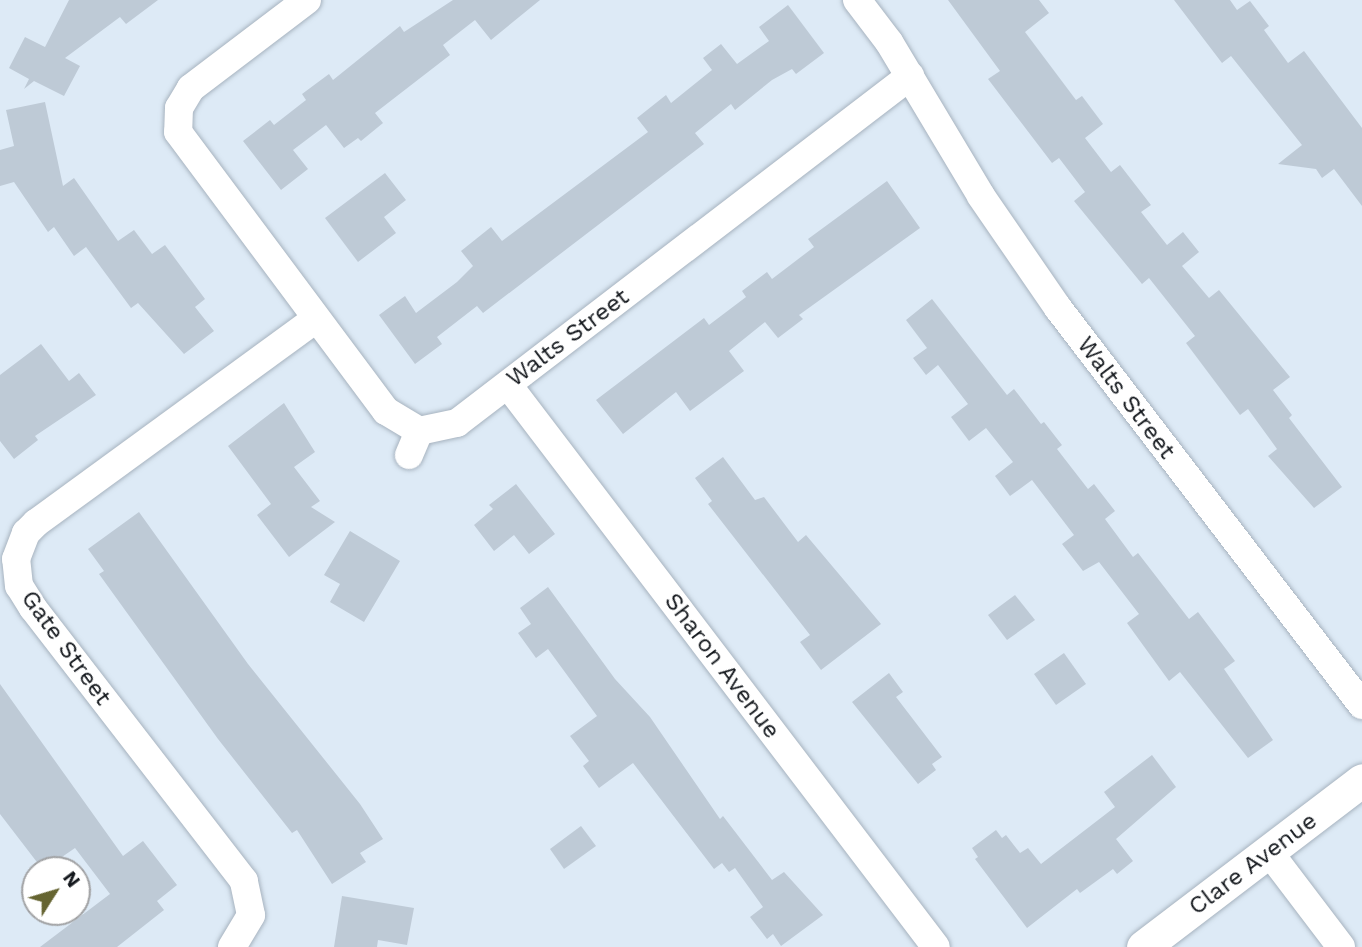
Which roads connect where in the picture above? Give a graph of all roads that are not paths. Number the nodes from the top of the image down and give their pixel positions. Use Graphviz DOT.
graph roads {
  1 [pos="307,0"];
  2 [pos="857,0"];
  3 [pos="910,76"];
  4 [pos="316,318"];
  5 [pos="508,384"];
  6 [pos="1362,705"];
  7 [pos="1362,780"];
  8 [pos="1269,852"];
  9 [pos="232,947"];
  10 [pos="936,947"];
  11 [pos="1143,947"];
  12 [pos="1340,947"];
  1 -- 4 [label="street, Walts Street"];
  2 -- 3 [label="street, Walts Street"];
  3 -- 5 [label="street, Walts Street"];
  3 -- 6 [label="street, Walts Street"];
  4 -- 5 [label="street, Walts Street"];
  4 -- 9 [label="street, Gate Street"];
  5 -- 10 [label="street, Sharon Avenue"];
  7 -- 8 [label="street, Clare Avenue"];
  8 -- 11 [label="street, Clare Avenue"];
  8 -- 12 [label="street"];
}
